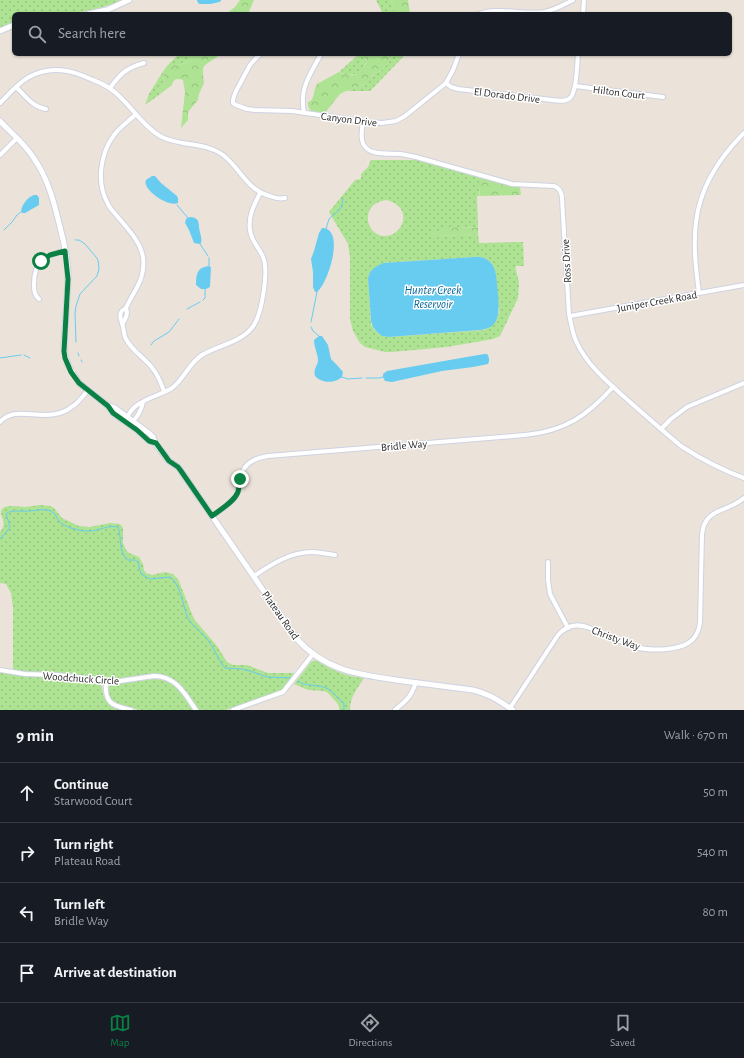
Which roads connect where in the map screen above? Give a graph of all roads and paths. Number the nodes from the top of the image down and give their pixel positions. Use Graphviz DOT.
graph roads {
  1 [pos="129,0"];
  2 [pos="573,0"];
  3 [pos="584,0"];
  4 [pos="98,12"];
  5 [pos="491,12"];
  6 [pos="543,12"];
  7 [pos="543,12"];
  8 [pos="583,12"];
  9 [pos="12,26"];
  10 [pos="0,31"];
  11 [pos="258,56"];
  12 [pos="320,56"];
  13 [pos="458,56"];
  14 [pos="578,56"];
  15 [pos="144,63"];
  16 [pos="446,84"];
  17 [pos="575,86"];
  18 [pos="16,87"];
  19 [pos="110,88"];
  20 [pos="663,97"];
  21 [pos="0,103"];
  22 [pos="46,109"];
  23 [pos="304,113"];
  24 [pos="136,114"];
  25 [pos="0,121"];
  26 [pos="363,121"];
  27 [pos="744,133"];
  28 [pos="17,138"];
  29 [pos="0,156"];
  30 [pos="260,193"];
  31 [pos="285,198"];
  32 [pos="65,251"];
  33 [pos="744,285"];
  34 [pos="699,293"];
  35 [pos="39,299"];
  36 [pos="570,316"];
  37 [pos="744,383"];
  38 [pos="613,387"];
  39 [pos="88,390"];
  40 [pos="164,391"];
  41 [pos="143,402"];
  42 [pos="108,406"];
  43 [pos="128,417"];
  44 [pos="134,421"];
  45 [pos="0,422"];
  46 [pos="128,423"];
  47 [pos="661,429"];
  48 [pos="156,443"];
  49 [pos="744,478"];
  50 [pos="744,498"];
  51 [pos="212,516"];
  52 [pos="335,555"];
  53 [pos="548,562"];
  54 [pos="254,576"];
  55 [pos="568,628"];
  56 [pos="313,654"];
  57 [pos="0,670"];
  58 [pos="106,681"];
  59 [pos="416,682"];
  60 [pos="512,709"];
  61 [pos="132,710"];
  62 [pos="196,710"];
  63 [pos="233,710"];
  64 [pos="396,710"];
  1 -- 4 [label="street"];
  2 -- 6 [label="street"];
  3 -- 8 [label="street"];
  5 -- 7 [label="street"];
  9 -- 10 [label="street"];
  11 -- 23 [label="street, Canyon Drive"];
  12 -- 23 [label="street"];
  13 -- 16 [label="street, Canyon Drive"];
  14 -- 17 [label="street"];
  15 -- 19 [label="street"];
  16 -- 17 [label="street, El Dorado Drive"];
  16 -- 26 [label="street, Canyon Drive"];
  17 -- 20 [label="street, Hilton Court"];
  18 -- 19 [label="street"];
  18 -- 21 [label="street"];
  18 -- 22 [label="street"];
  19 -- 24 [label="street"];
  23 -- 26 [label="street, Canyon Drive"];
  24 -- 30 [label="street"];
  24 -- 40 [label="street"];
  25 -- 28 [label="street, Plateau Road"];
  26 -- 36 [label="street, Ross Drive"];
  27 -- 34 [label="street"];
  28 -- 29 [label="street"];
  28 -- 32 [label="street, Plateau Road"];
  30 -- 31 [label="street"];
  30 -- 40 [label="street"];
  32 -- 35 [label="street"];
  32 -- 39 [label="street, Plateau Road"];
  33 -- 34 [label="street, Juniper Creek Road"];
  34 -- 36 [label="street, Juniper Creek Road"];
  36 -- 38 [label="street, Ross Drive"];
  37 -- 47 [label="street"];
  38 -- 47 [label="street, Ross Drive"];
  38 -- 51 [label="street, Bridle Way"];
  39 -- 42 [label="street, Plateau Road"];
  39 -- 45 [label="street"];
  40 -- 41 [label="street"];
  41 -- 43 [label="street"];
  41 -- 44 [label="street"];
  42 -- 43 [label="street, Plateau Road"];
  42 -- 46 [label="street, Plateau Road"];
  43 -- 44 [label="street, Plateau Road"];
  43 -- 46 [label="street"];
  44 -- 46 [label="street"];
  44 -- 48 [label="street, Plateau Road"];
  46 -- 48 [label="street, Plateau Road"];
  47 -- 49 [label="street, Ross Drive"];
  48 -- 51 [label="street, Plateau Road"];
  50 -- 55 [label="street, Christy Way"];
  51 -- 54 [label="street, Plateau Road"];
  52 -- 54 [label="street"];
  53 -- 55 [label="street"];
  54 -- 56 [label="street, Plateau Road"];
  55 -- 60 [label="street"];
  56 -- 59 [label="street, Plateau Road"];
  56 -- 63 [label="street"];
  57 -- 58 [label="street, Woodchuck Circle"];
  58 -- 61 [label="street"];
  58 -- 62 [label="street, Woodchuck Circle"];
  59 -- 60 [label="street, Plateau Road"];
  59 -- 64 [label="street"];
}
